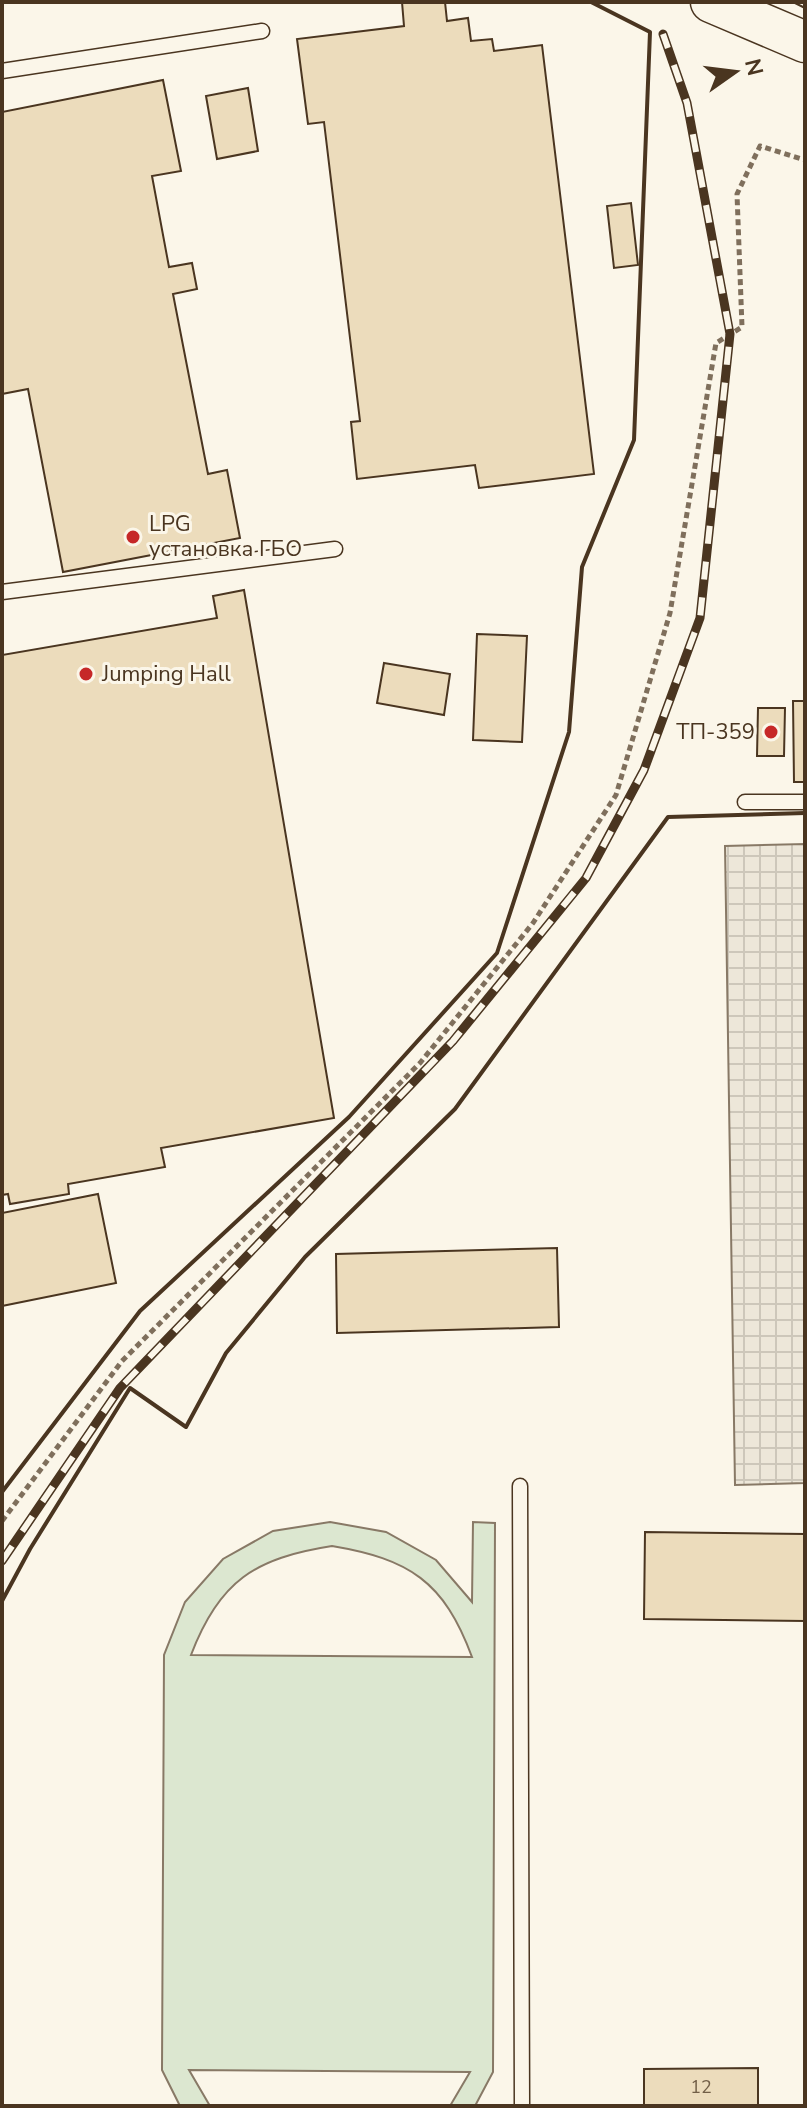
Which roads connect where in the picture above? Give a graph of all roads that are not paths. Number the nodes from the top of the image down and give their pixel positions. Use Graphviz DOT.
graph roads {
  1 [pos="711,2"];
  2 [pos="262,31"];
  3 [pos="805,42"];
  4 [pos="2,71"];
  5 [pos="335,549"];
  6 [pos="2,592"];
  7 [pos="745,802"];
  8 [pos="805,802"];
  9 [pos="520,1486"];
  10 [pos="522,2106"];
  1 -- 3 [label="main road"];
  2 -- 4 [label="lane"];
  5 -- 6 [label="lane"];
  7 -- 8 [label="lane"];
  9 -- 10 [label="lane"];
}
